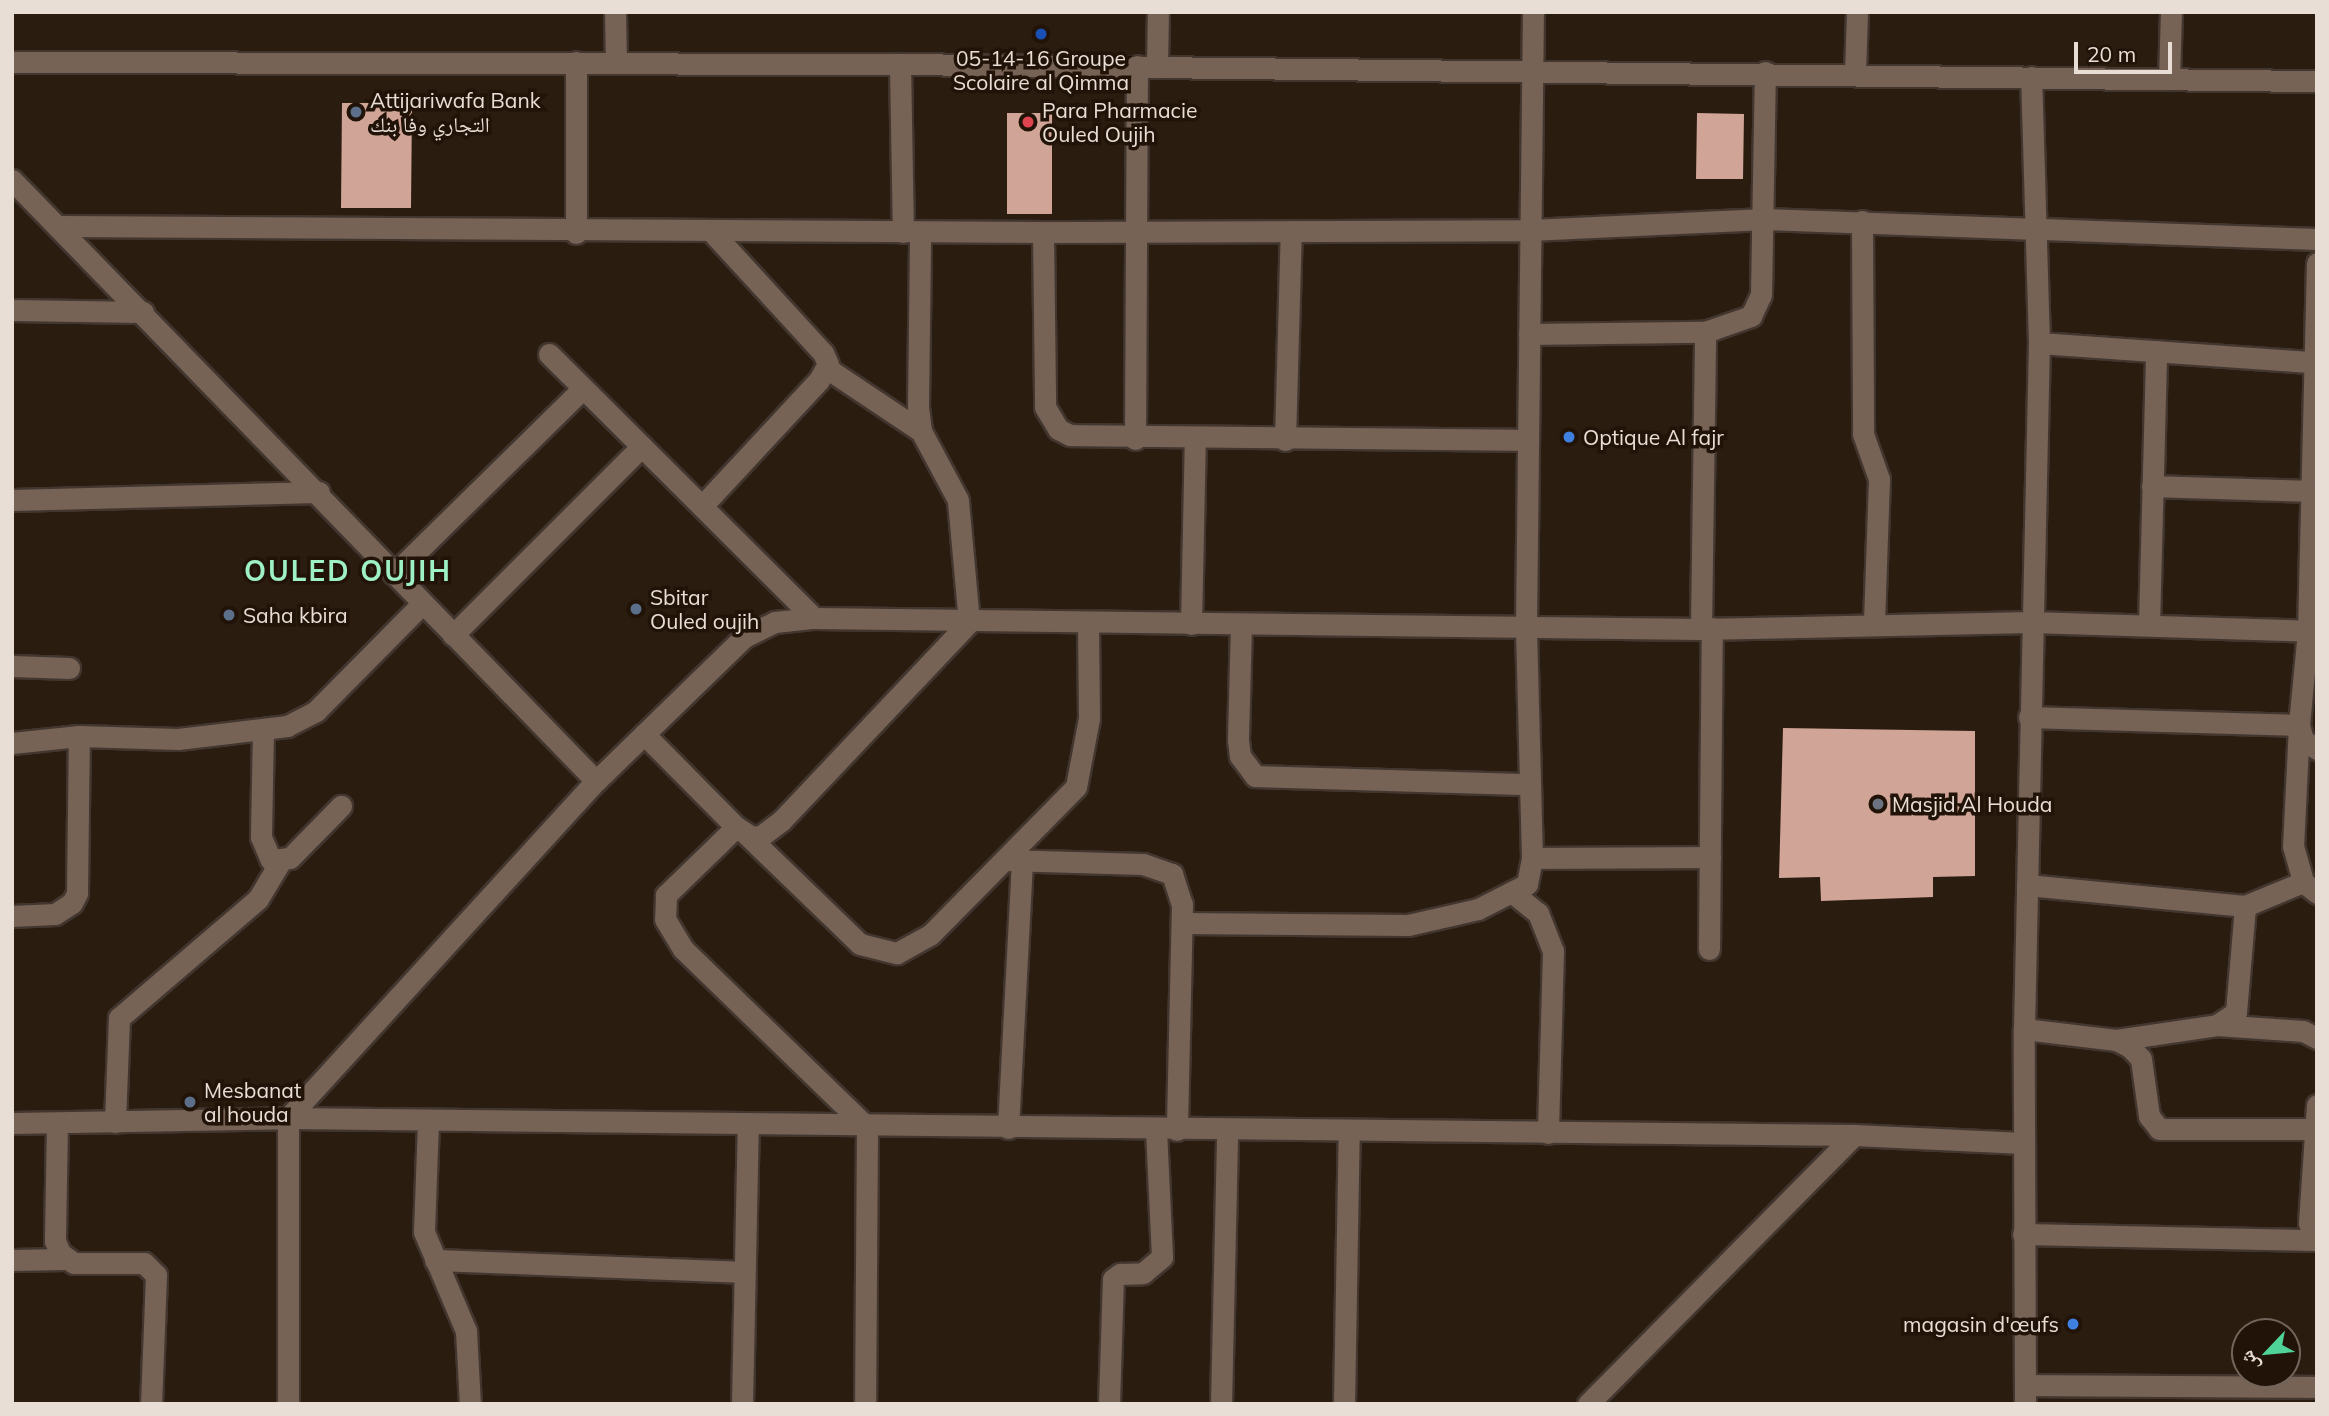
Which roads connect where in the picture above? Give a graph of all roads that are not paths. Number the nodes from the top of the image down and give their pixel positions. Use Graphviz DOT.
graph roads {
  1 [pos="615,12"];
  2 [pos="1158,12"];
  3 [pos="1533,12"];
  4 [pos="1857,12"];
  5 [pos="2171,12"];
  6 [pos="12,62"];
  7 [pos="576,62"];
  8 [pos="617,62"];
  9 [pos="900,64"];
  10 [pos="1147,67"];
  11 [pos="1532,70"];
  12 [pos="1765,72"];
  13 [pos="1855,73"];
  14 [pos="2031,77"];
  15 [pos="2169,79"];
  16 [pos="2317,81"];
  17 [pos="12,180"];
  18 [pos="1765,219"];
  19 [pos="1862,221"];
  20 [pos="59,226"];
  21 [pos="2038,226"];
  22 [pos="1530,230"];
  23 [pos="1136,231"];
  24 [pos="1291,231"];
  25 [pos="712,232"];
  26 [pos="912,232"];
  27 [pos="1043,232"];
  28 [pos="576,233"];
  29 [pos="2317,239"];
  30 [pos="2317,262"];
  31 [pos="12,310"];
  32 [pos="143,312"];
  33 [pos="1705,332"];
  34 [pos="1529,334"];
  35 [pos="2039,343"];
  36 [pos="2156,351"];
  37 [pos="549,354"];
  38 [pos="2313,362"];
  39 [pos="828,369"];
  40 [pos="583,388"];
  41 [pos="921,431"];
  42 [pos="1135,439"];
  43 [pos="1195,439"];
  44 [pos="1285,440"];
  45 [pos="1528,440"];
  46 [pos="642,446"];
  47 [pos="2152,486"];
  48 [pos="2311,491"];
  49 [pos="320,492"];
  50 [pos="12,500"];
  51 [pos="702,506"];
  52 [pos="394,574"];
  53 [pos="422,604"];
  54 [pos="814,618"];
  55 [pos="969,622"];
  56 [pos="2031,622"];
  57 [pos="1088,623"];
  58 [pos="1191,624"];
  59 [pos="1241,624"];
  60 [pos="1874,625"];
  61 [pos="2149,625"];
  62 [pos="1526,626"];
  63 [pos="1707,629"];
  64 [pos="2312,631"];
  65 [pos="453,635"];
  66 [pos="12,666"];
  67 [pos="69,667"];
  68 [pos="2029,717"];
  69 [pos="2299,725"];
  70 [pos="263,731"];
  71 [pos="644,734"];
  72 [pos="79,736"];
  73 [pos="12,743"];
  74 [pos="2317,749"];
  75 [pos="596,781"];
  76 [pos="1527,784"];
  77 [pos="341,806"];
  78 [pos="741,831"];
  79 [pos="1710,857"];
  80 [pos="1532,858"];
  81 [pos="1013,860"];
  82 [pos="280,862"];
  83 [pos="2027,885"];
  84 [pos="2310,888"];
  85 [pos="1520,889"];
  86 [pos="2245,906"];
  87 [pos="12,916"];
  88 [pos="1182,923"];
  89 [pos="1709,949"];
  90 [pos="2217,1025"];
  91 [pos="2024,1028"];
  92 [pos="2317,1038"];
  93 [pos="2116,1040"];
  94 [pos="2317,1105"];
  95 [pos="288,1118"];
  96 [pos="115,1122"];
  97 [pos="428,1122"];
  98 [pos="57,1123"];
  99 [pos="12,1124"];
  100 [pos="748,1126"];
  101 [pos="867,1127"];
  102 [pos="1008,1128"];
  103 [pos="2315,1129"];
  104 [pos="1167,1130"];
  105 [pos="1227,1130"];
  106 [pos="1349,1131"];
  107 [pos="1548,1133"];
  108 [pos="1854,1135"];
  109 [pos="2023,1143"];
  110 [pos="2023,1234"];
  111 [pos="2317,1239"];
  112 [pos="66,1259"];
  113 [pos="12,1260"];
  114 [pos="435,1260"];
  115 [pos="742,1272"];
  116 [pos="2317,1387"];
  117 [pos="2025,1394"];
  118 [pos="2291,1395"];
  119 [pos="151,1404"];
  120 [pos="288,1404"];
  121 [pos="470,1404"];
  122 [pos="742,1404"];
  123 [pos="865,1404"];
  124 [pos="1109,1404"];
  125 [pos="1221,1404"];
  126 [pos="1344,1404"];
  127 [pos="1588,1404"];
  1 -- 8 [label="street"];
  2 -- 10 [label="street"];
  3 -- 11 [label="street"];
  4 -- 13 [label="street"];
  5 -- 15 [label="street"];
  6 -- 7 [label="street"];
  7 -- 8 [label="street"];
  7 -- 28 [label="street"];
  8 -- 9 [label="street"];
  9 -- 10 [label="street"];
  9 -- 26 [label="street"];
  10 -- 11 [label="street"];
  10 -- 23 [label="street"];
  11 -- 12 [label="street"];
  11 -- 22 [label="street"];
  12 -- 13 [label="street"];
  12 -- 18 [label="street"];
  13 -- 14 [label="street"];
  14 -- 15 [label="street"];
  14 -- 21 [label="street"];
  15 -- 16 [label="street"];
  17 -- 20 [label="street"];
  18 -- 19 [label="street"];
  18 -- 22 [label="street"];
  18 -- 33 [label="street"];
  19 -- 21 [label="street"];
  19 -- 60 [label="street"];
  20 -- 28 [label="street"];
  20 -- 32 [label="street"];
  21 -- 29 [label="street"];
  21 -- 35 [label="street"];
  22 -- 24 [label="street"];
  22 -- 34 [label="street"];
  23 -- 24 [label="street"];
  23 -- 27 [label="street"];
  23 -- 42 [label="street"];
  24 -- 44 [label="street"];
  25 -- 26 [label="street"];
  25 -- 28 [label="street"];
  25 -- 39 [label="street"];
  26 -- 27 [label="street"];
  26 -- 41 [label="street"];
  27 -- 42 [label="street"];
  30 -- 38 [label="street"];
  31 -- 32 [label="street"];
  32 -- 49 [label="street"];
  33 -- 34 [label="street"];
  33 -- 63 [label="street"];
  34 -- 45 [label="street"];
  35 -- 36 [label="street"];
  35 -- 56 [label="street"];
  36 -- 38 [label="street"];
  36 -- 47 [label="street"];
  37 -- 40 [label="street"];
  38 -- 48 [label="street"];
  39 -- 41 [label="street"];
  39 -- 51 [label="street"];
  40 -- 46 [label="street"];
  40 -- 52 [label="street"];
  41 -- 55 [label="street"];
  42 -- 43 [label="street"];
  43 -- 44 [label="street"];
  43 -- 58 [label="street"];
  44 -- 45 [label="street"];
  45 -- 62 [label="street"];
  46 -- 51 [label="street"];
  46 -- 65 [label="street"];
  47 -- 48 [label="street"];
  47 -- 61 [label="street"];
  48 -- 64 [label="street"];
  49 -- 50 [label="street"];
  49 -- 52 [label="street"];
  51 -- 54 [label="street"];
  52 -- 53 [label="street"];
  53 -- 65 [label="street"];
  53 -- 70 [label="street"];
  54 -- 55 [label="street"];
  54 -- 71 [label="street"];
  55 -- 57 [label="street"];
  55 -- 78 [label="street"];
  56 -- 60 [label="street"];
  56 -- 61 [label="street"];
  56 -- 68 [label="street"];
  57 -- 58 [label="street"];
  57 -- 81 [label="street"];
  58 -- 59 [label="street"];
  59 -- 62 [label="street"];
  59 -- 76 [label="street"];
  60 -- 63 [label="street"];
  61 -- 64 [label="street"];
  62 -- 63 [label="street"];
  62 -- 76 [label="street"];
  63 -- 79 [label="street"];
  64 -- 69 [label="street"];
  65 -- 75 [label="street"];
  66 -- 67 [label="street"];
  68 -- 69 [label="street"];
  68 -- 83 [label="street"];
  69 -- 74 [label="street"];
  69 -- 84 [label="street"];
  70 -- 72 [label="street"];
  70 -- 82 [label="street"];
  71 -- 75 [label="street"];
  71 -- 78 [label="street"];
  72 -- 73 [label="street"];
  72 -- 87 [label="street"];
  75 -- 95 [label="street"];
  76 -- 80 [label="street"];
  77 -- 82 [label="street"];
  78 -- 81 [label="street"];
  78 -- 101 [label="street"];
  79 -- 80 [label="street"];
  79 -- 89 [label="street"];
  80 -- 85 [label="street"];
  81 -- 88 [label="street"];
  81 -- 102 [label="street"];
  82 -- 96 [label="street"];
  83 -- 86 [label="street"];
  83 -- 91 [label="street"];
  84 -- 86 [label="street"];
  85 -- 88 [label="street"];
  85 -- 107 [label="street"];
  86 -- 90 [label="street"];
  88 -- 104 [label="street"];
  90 -- 92 [label="street"];
  90 -- 93 [label="street"];
  91 -- 93 [label="street"];
  91 -- 109 [label="street"];
  93 -- 103 [label="street"];
  94 -- 103 [label="street"];
  95 -- 96 [label="street"];
  95 -- 97 [label="street"];
  95 -- 120 [label="street"];
  96 -- 98 [label="street"];
  97 -- 100 [label="street"];
  97 -- 114 [label="street"];
  98 -- 99 [label="street"];
  98 -- 112 [label="street"];
  100 -- 101 [label="street"];
  100 -- 115 [label="street"];
  101 -- 102 [label="street"];
  101 -- 123 [label="street"];
  102 -- 104 [label="street"];
  103 -- 111 [label="street"];
  104 -- 105 [label="street"];
  104 -- 124 [label="street"];
  105 -- 106 [label="street"];
  105 -- 125 [label="street"];
  106 -- 107 [label="street"];
  106 -- 126 [label="street"];
  107 -- 108 [label="street"];
  108 -- 109 [label="street"];
  108 -- 127 [label="street"];
  109 -- 110 [label="street"];
  110 -- 111 [label="street"];
  110 -- 117 [label="street"];
  112 -- 113 [label="street"];
  112 -- 119 [label="street"];
  114 -- 115 [label="street"];
  114 -- 121 [label="street"];
  115 -- 122 [label="street"];
  116 -- 118 [label="street"];
  117 -- 118 [label="street"];
}
